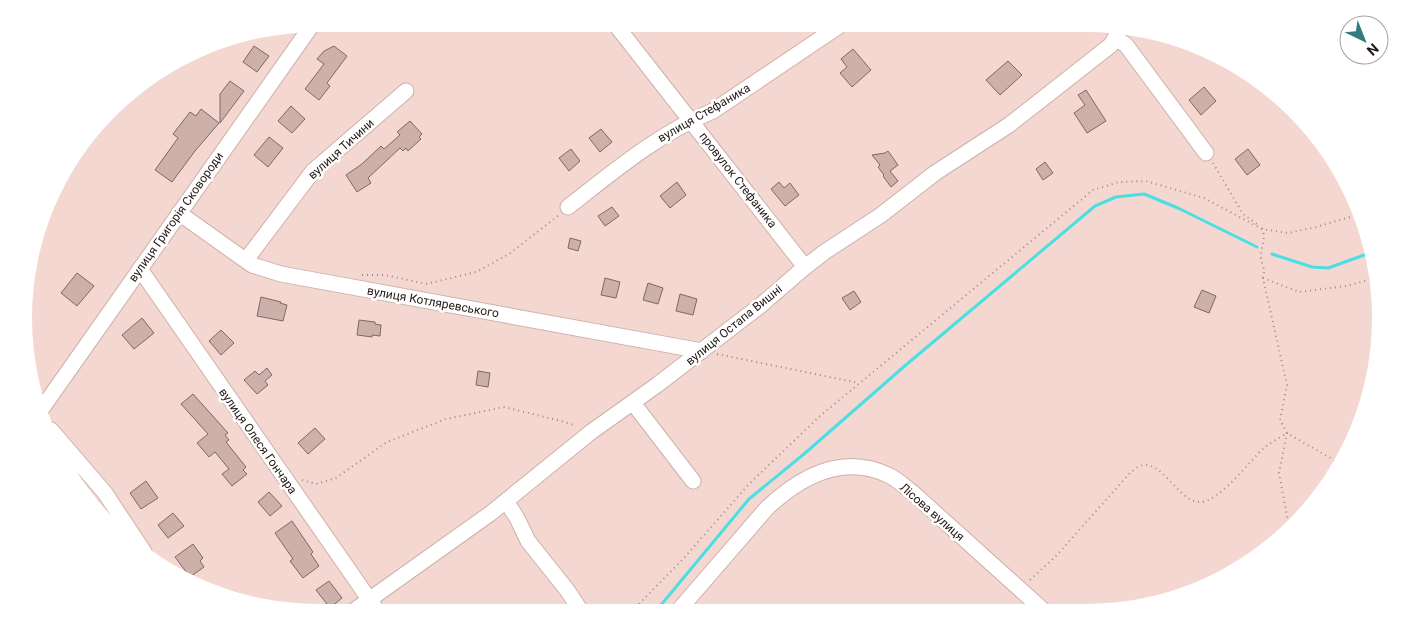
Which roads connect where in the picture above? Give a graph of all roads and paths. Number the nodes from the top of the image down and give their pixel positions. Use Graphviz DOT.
graph roads {
  1 [pos="621,32"];
  2 [pos="830,32"];
  3 [pos="304,33"];
  4 [pos="1117,34"];
  5 [pos="406,90"];
  6 [pos="691,120"];
  7 [pos="1206,153"];
  8 [pos="568,207"];
  9 [pos="179,213"];
  10 [pos="1353,216"];
  11 [pos="1262,229"];
  12 [pos="246,260"];
  13 [pos="804,266"];
  14 [pos="140,270"];
  15 [pos="359,275"];
  16 [pos="1263,278"];
  17 [pos="1369,280"];
  18 [pos="702,351"];
  19 [pos="859,383"];
  20 [pos="46,403"];
  21 [pos="633,403"];
  22 [pos="591,432"];
  23 [pos="1287,433"];
  24 [pos="61,441"];
  25 [pos="1334,460"];
  26 [pos="302,480"];
  27 [pos="693,481"];
  28 [pos="506,501"];
  29 [pos="1288,520"];
  30 [pos="134,536"];
  31 [pos="1020,589"];
  32 [pos="372,604"];
  33 [pos="376,604"];
  34 [pos="576,604"];
  35 [pos="639,604"];
  36 [pos="684,604"];
  37 [pos="1036,604"];
  1 -- 6 [label="street, провулок Стефаника"];
  2 -- 6 [label="street, вулиця Стефаника"];
  3 -- 9 [label="street, вулиця Григорія Сковороди"];
  4 -- 7 [label="street"];
  4 -- 13 [label="street, вулиця Остапа Вишні"];
  5 -- 12 [label="street, вулиця Тичини"];
  6 -- 8 [label="street, вулиця Стефаника"];
  6 -- 13 [label="street, провулок Стефаника"];
  7 -- 11 [label="path"];
  8 -- 15 [label="path"];
  9 -- 12 [label="street, вулиця Котляревського"];
  9 -- 14 [label="street, вулиця Григорія Сковороди"];
  10 -- 11 [label="path"];
  11 -- 16 [label="path"];
  11 -- 19 [label="path"];
  12 -- 18 [label="street, вулиця Котляревського"];
  13 -- 18 [label="street, вулиця Остапа Вишні"];
  14 -- 20 [label="street, вулиця Григорія Сковороди"];
  14 -- 32 [label="street, вулиця Олеся Гончара"];
  16 -- 17 [label="path"];
  16 -- 23 [label="path"];
  18 -- 19 [label="path"];
  18 -- 21 [label="street, вулиця Остапа Вишні"];
  19 -- 35 [label="path"];
  21 -- 22 [label="street, вулиця Остапа Вишні"];
  21 -- 27 [label="street"];
  22 -- 26 [label="path"];
  22 -- 28 [label="street, вулиця Остапа Вишні"];
  23 -- 25 [label="path"];
  23 -- 29 [label="path"];
  23 -- 31 [label="path"];
  24 -- 30 [label="street"];
  28 -- 33 [label="street, вулиця Остапа Вишні"];
  28 -- 34 [label="street"];
  31 -- 36 [label="street, Лісова вулиця"];
  31 -- 37 [label="street, Лісова вулиця"];
}
